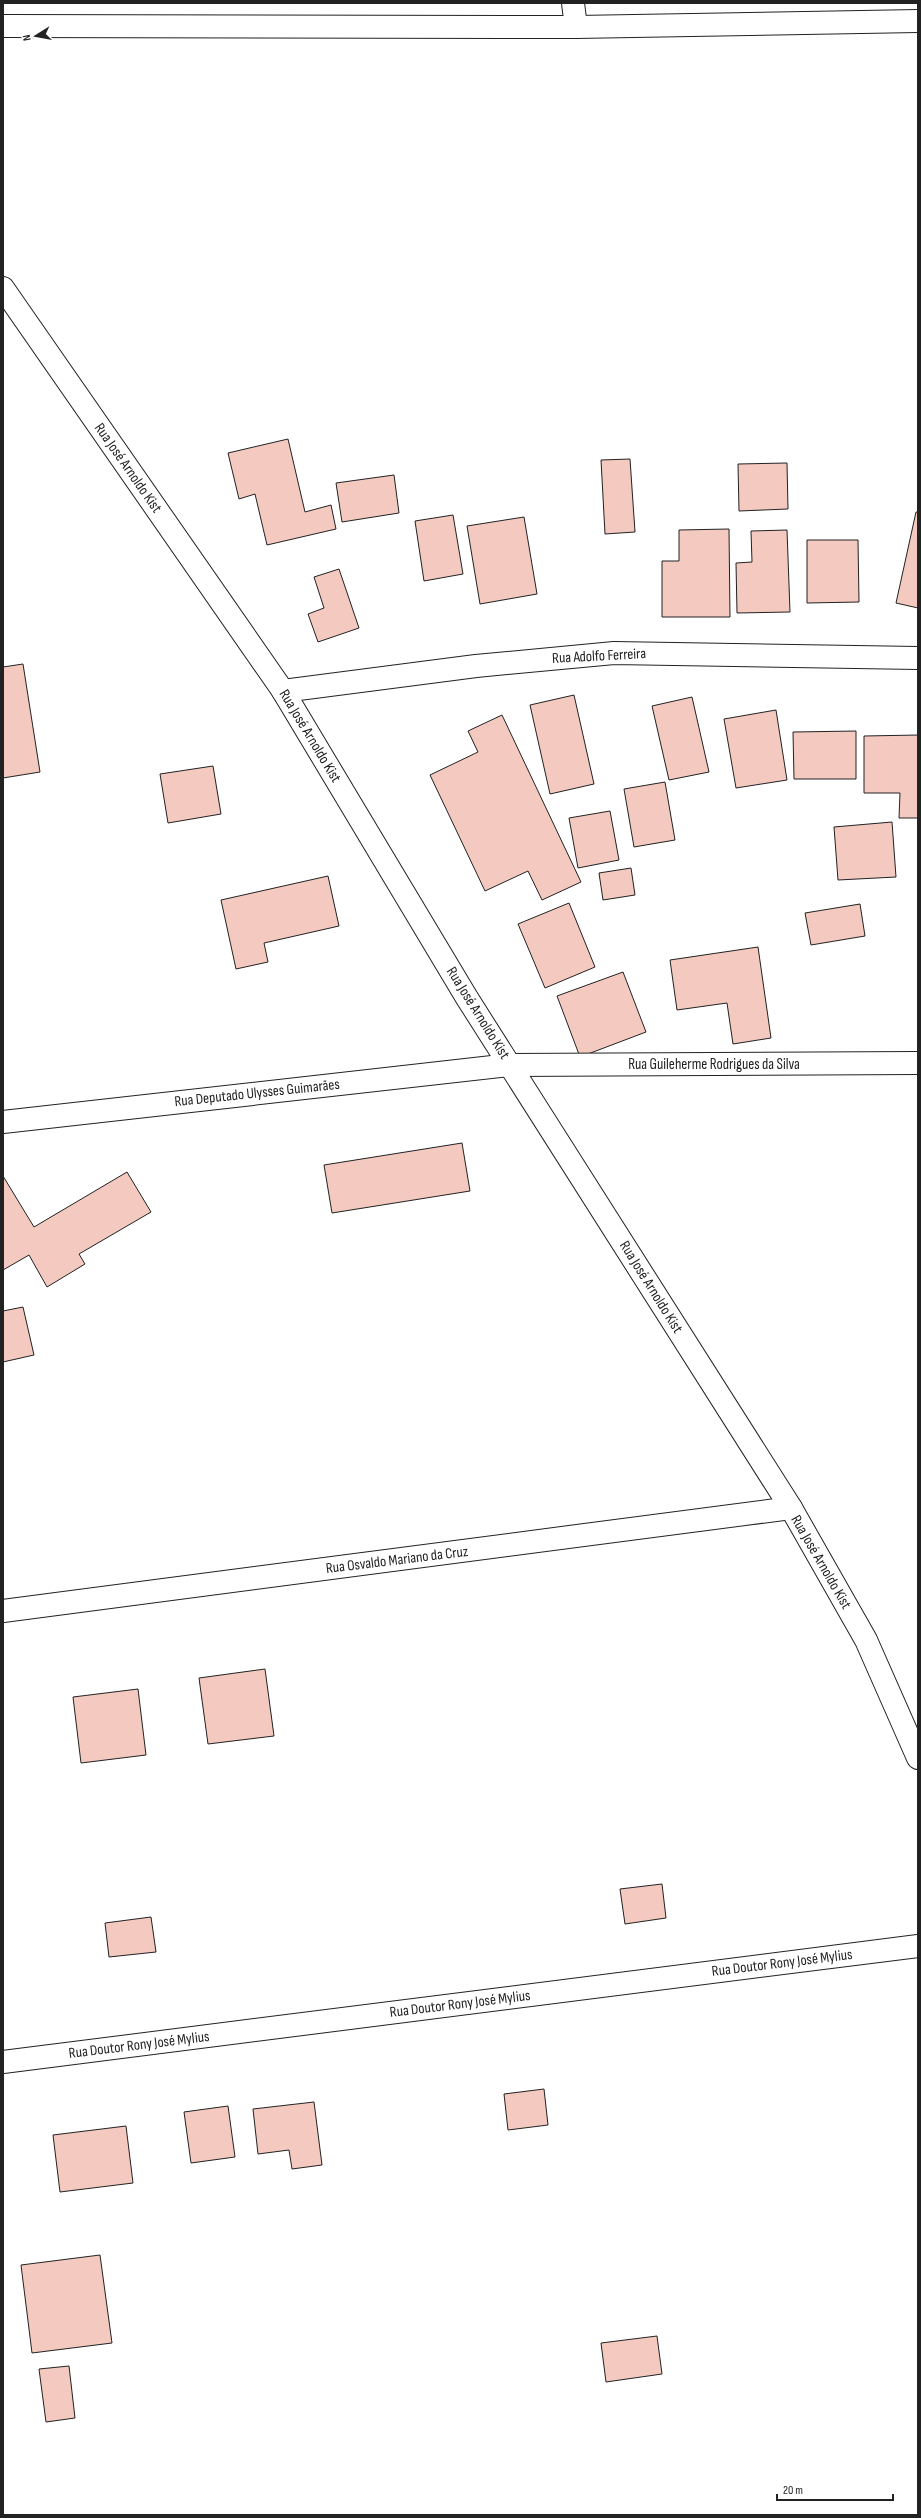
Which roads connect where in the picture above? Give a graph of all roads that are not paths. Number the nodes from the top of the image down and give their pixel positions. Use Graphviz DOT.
graph roads {
  1 [pos="573,3"];
  2 [pos="918,21"];
  3 [pos="3,26"];
  4 [pos="576,26"];
  5 [pos="3,288"];
  6 [pos="918,658"];
  7 [pos="283,691"];
  8 [pos="918,1063"];
  9 [pos="510,1065"];
  10 [pos="3,1122"];
  11 [pos="791,1508"];
  12 [pos="3,1611"];
  13 [pos="918,1758"];
  14 [pos="918,1946"];
  15 [pos="3,2062"];
  1 -- 4 [label="street"];
  2 -- 4 [label="street"];
  3 -- 4 [label="street"];
  5 -- 7 [label="street, Rua José Arnoldo Kist"];
  6 -- 7 [label="street, Rua Adolfo Ferreira"];
  7 -- 9 [label="street, Rua José Arnoldo Kist"];
  8 -- 9 [label="street, Rua Guileherme Rodrigues da Silva"];
  9 -- 10 [label="street, Rua Deputado Ulysses Guimarães"];
  9 -- 11 [label="street, Rua José Arnoldo Kist"];
  11 -- 12 [label="street, Rua Osvaldo Mariano da Cruz"];
  11 -- 13 [label="street, Rua José Arnoldo Kist"];
  14 -- 15 [label="street, Rua Doutor Rony José Mylius"];
}
